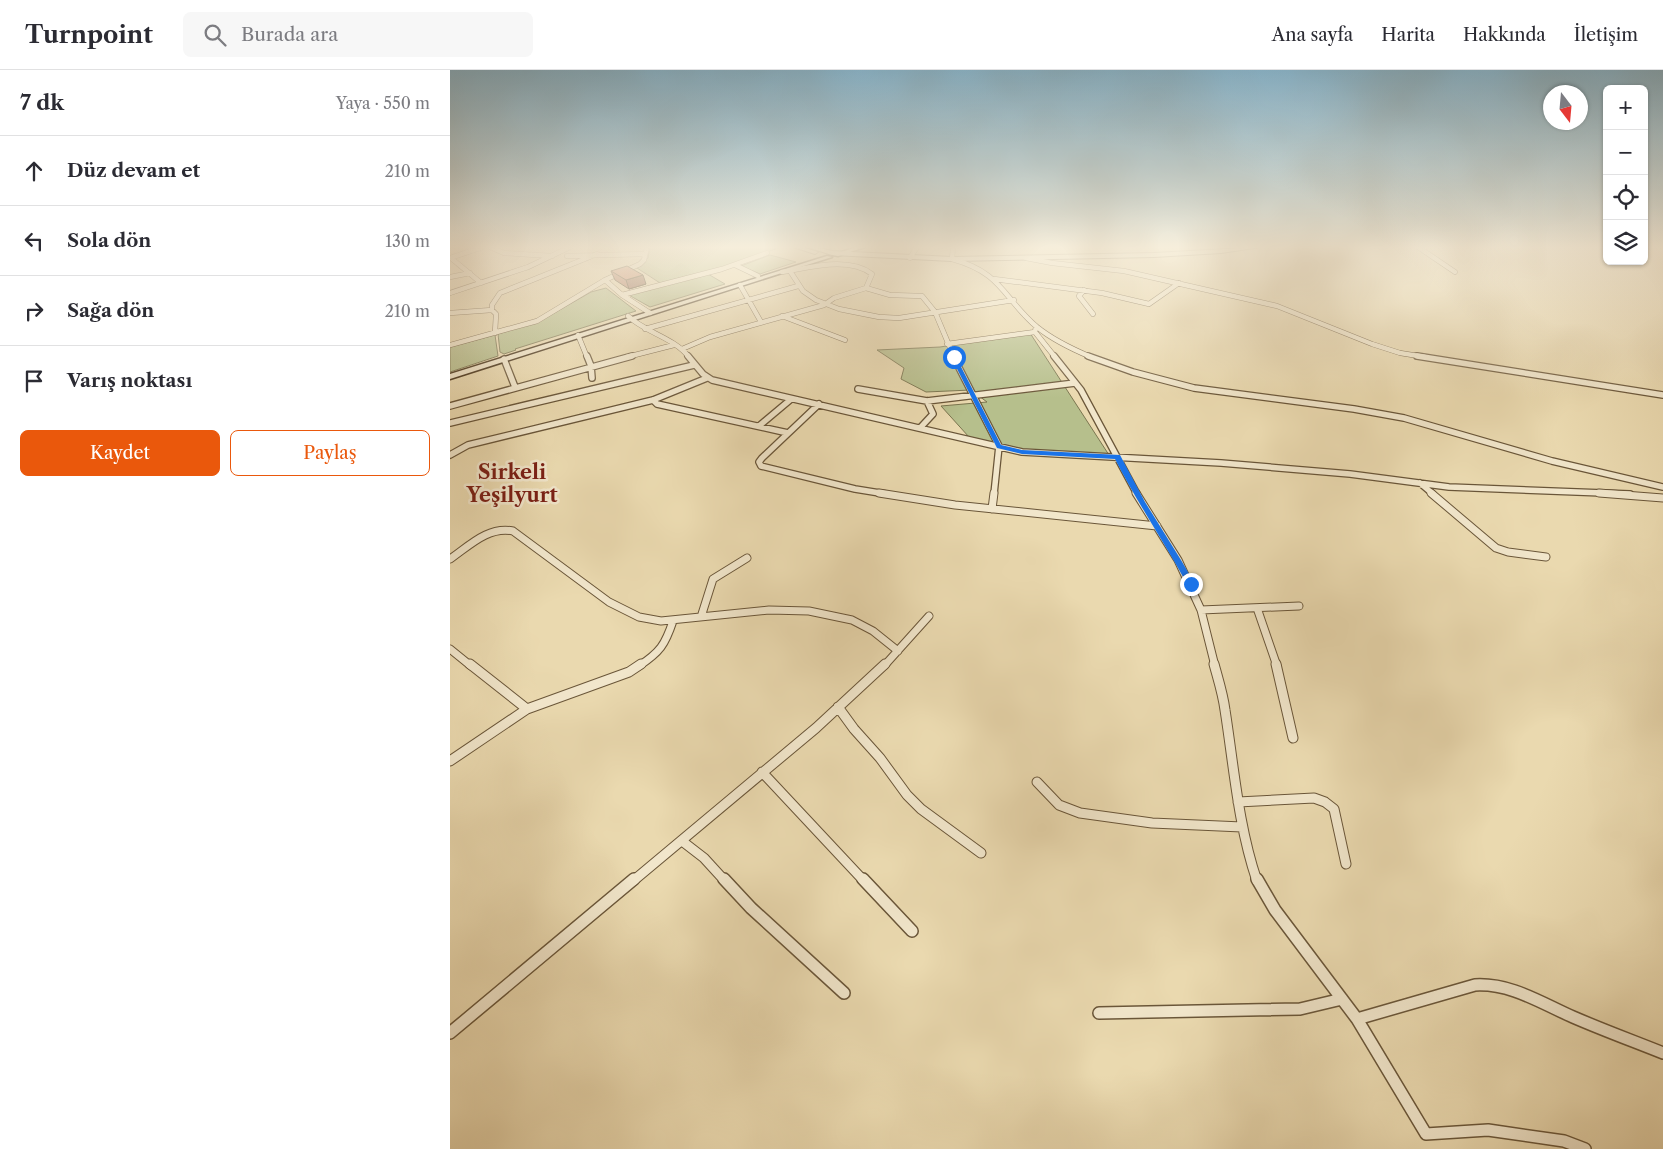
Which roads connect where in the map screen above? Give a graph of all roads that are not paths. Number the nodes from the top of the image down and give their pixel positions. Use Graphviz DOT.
graph roads {
  1 [pos="497,297"];
  2 [pos="577,297"];
  3 [pos="626,297"];
  4 [pos="691,297"];
  5 [pos="696,297"];
  6 [pos="748,297"];
  7 [pos="759,297"];
  8 [pos="811,297"];
  9 [pos="836,297"];
  10 [pos="923,297"];
  11 [pos="1011,297"];
  12 [pos="1080,297"];
  13 [pos="1119,297"];
  14 [pos="1159,297"];
  15 [pos="1240,297"];
  16 [pos="750,300"];
  17 [pos="1014,300"];
  18 [pos="824,305"];
  19 [pos="492,310"];
  20 [pos="648,311"];
  21 [pos="935,312"];
  22 [pos="450,313"];
  23 [pos="1093,314"];
  24 [pos="782,316"];
  25 [pos="629,317"];
  26 [pos="761,322"];
  27 [pos="645,329"];
  28 [pos="1036,329"];
  29 [pos="495,333"];
  30 [pos="578,334"];
  31 [pos="845,340"];
  32 [pos="947,344"];
  33 [pos="450,345"];
  34 [pos="674,345"];
  35 [pos="682,349"];
  36 [pos="504,359"];
  37 [pos="694,365"];
  38 [pos="591,366"];
  39 [pos="450,376"];
  40 [pos="592,378"];
  41 [pos="707,378"];
  42 [pos="1075,383"];
  43 [pos="514,387"];
  44 [pos="858,389"];
  45 [pos="1663,395"];
  46 [pos="973,397"];
  47 [pos="653,400"];
  48 [pos="790,400"];
  49 [pos="927,401"];
  50 [pos="818,404"];
  51 [pos="450,406"];
  52 [pos="450,423"];
  53 [pos="759,426"];
  54 [pos="920,428"];
  55 [pos="788,433"];
  56 [pos="999,446"];
  57 [pos="450,455"];
  58 [pos="1117,457"];
  59 [pos="1420,483"];
  60 [pos="1663,487"];
  61 [pos="1663,498"];
  62 [pos="992,509"];
  63 [pos="1156,526"];
  64 [pos="1546,557"];
  65 [pos="747,558"];
  66 [pos="450,559"];
  67 [pos="1299,606"];
  68 [pos="1258,608"];
  69 [pos="1201,610"];
  70 [pos="930,616"];
  71 [pos="701,617"];
  72 [pos="673,621"];
  73 [pos="450,649"];
  74 [pos="898,651"];
  75 [pos="838,707"];
  76 [pos="527,709"];
  77 [pos="1293,738"];
  78 [pos="450,761"];
  79 [pos="762,772"];
  80 [pos="1037,782"];
  81 [pos="1238,802"];
  82 [pos="1242,827"];
  83 [pos="682,841"];
  84 [pos="981,853"];
  85 [pos="1346,864"];
  86 [pos="912,931"];
  87 [pos="844,993"];
  88 [pos="1342,999"];
  89 [pos="1098,1013"];
  90 [pos="1357,1018"];
  91 [pos="450,1033"];
  92 [pos="1663,1053"];
  93 [pos="1585,1149"];
  1 -- 19 [label="street"];
  2 -- 29 [label="street"];
  3 -- 20 [label="street"];
  4 -- 20 [label="main road"];
  5 -- 20 [label="main road"];
  6 -- 16 [label="street"];
  7 -- 16 [label="street"];
  8 -- 18 [label="street"];
  9 -- 18 [label="street"];
  10 -- 21 [label="street"];
  11 -- 17 [label="street"];
  12 -- 23 [label="street"];
  13 -- 14 [label="street"];
  15 -- 45 [label="street"];
  16 -- 26 [label="street"];
  16 -- 27 [label="street"];
  17 -- 21 [label="street"];
  17 -- 28 [label="street"];
  18 -- 21 [label="street"];
  18 -- 24 [label="street"];
  19 -- 22 [label="street"];
  19 -- 29 [label="street"];
  20 -- 25 [label="main road"];
  21 -- 32 [label="street"];
  24 -- 26 [label="street"];
  24 -- 31 [label="street"];
  25 -- 27 [label="street"];
  25 -- 30 [label="main road"];
  25 -- 39 [label="main road"];
  26 -- 35 [label="street"];
  27 -- 34 [label="street"];
  28 -- 32 [label="street"];
  28 -- 42 [label="street"];
  28 -- 60 [label="street"];
  29 -- 33 [label="street"];
  30 -- 36 [label="main road"];
  30 -- 38 [label="street"];
  32 -- 46 [label="street"];
  34 -- 35 [label="street"];
  34 -- 38 [label="street"];
  35 -- 37 [label="street"];
  36 -- 39 [label="main road"];
  36 -- 43 [label="street"];
  37 -- 41 [label="street"];
  37 -- 52 [label="street"];
  38 -- 40 [label="street"];
  38 -- 43 [label="street"];
  41 -- 47 [label="street"];
  41 -- 48 [label="street"];
  42 -- 46 [label="street"];
  42 -- 58 [label="street"];
  43 -- 51 [label="street"];
  44 -- 49 [label="street"];
  46 -- 49 [label="street"];
  46 -- 56 [label="street"];
  47 -- 53 [label="street"];
  47 -- 57 [label="street"];
  48 -- 50 [label="street"];
  48 -- 53 [label="street"];
  49 -- 54 [label="street"];
  50 -- 54 [label="street"];
  50 -- 55 [label="street"];
  53 -- 55 [label="street"];
  54 -- 56 [label="street"];
  55 -- 62 [label="street"];
  56 -- 58 [label="street"];
  56 -- 62 [label="street"];
  58 -- 59 [label="street"];
  58 -- 63 [label="street"];
  59 -- 61 [label="street"];
  59 -- 64 [label="street"];
  62 -- 63 [label="street"];
  63 -- 69 [label="street"];
  65 -- 71 [label="street"];
  66 -- 72 [label="street"];
  67 -- 68 [label="street"];
  68 -- 69 [label="street"];
  68 -- 77 [label="street"];
  69 -- 81 [label="street"];
  70 -- 74 [label="street"];
  71 -- 72 [label="street"];
  71 -- 74 [label="street"];
  72 -- 76 [label="street"];
  73 -- 76 [label="street"];
  74 -- 75 [label="street"];
  75 -- 79 [label="street"];
  75 -- 84 [label="street"];
  76 -- 78 [label="street"];
  79 -- 83 [label="street"];
  79 -- 86 [label="street"];
  80 -- 82 [label="street"];
  81 -- 82 [label="street"];
  81 -- 85 [label="street"];
  82 -- 88 [label="street"];
  83 -- 87 [label="street"];
  83 -- 91 [label="street"];
  88 -- 89 [label="street"];
  88 -- 90 [label="street"];
  90 -- 92 [label="street"];
  90 -- 93 [label="street"];
}
